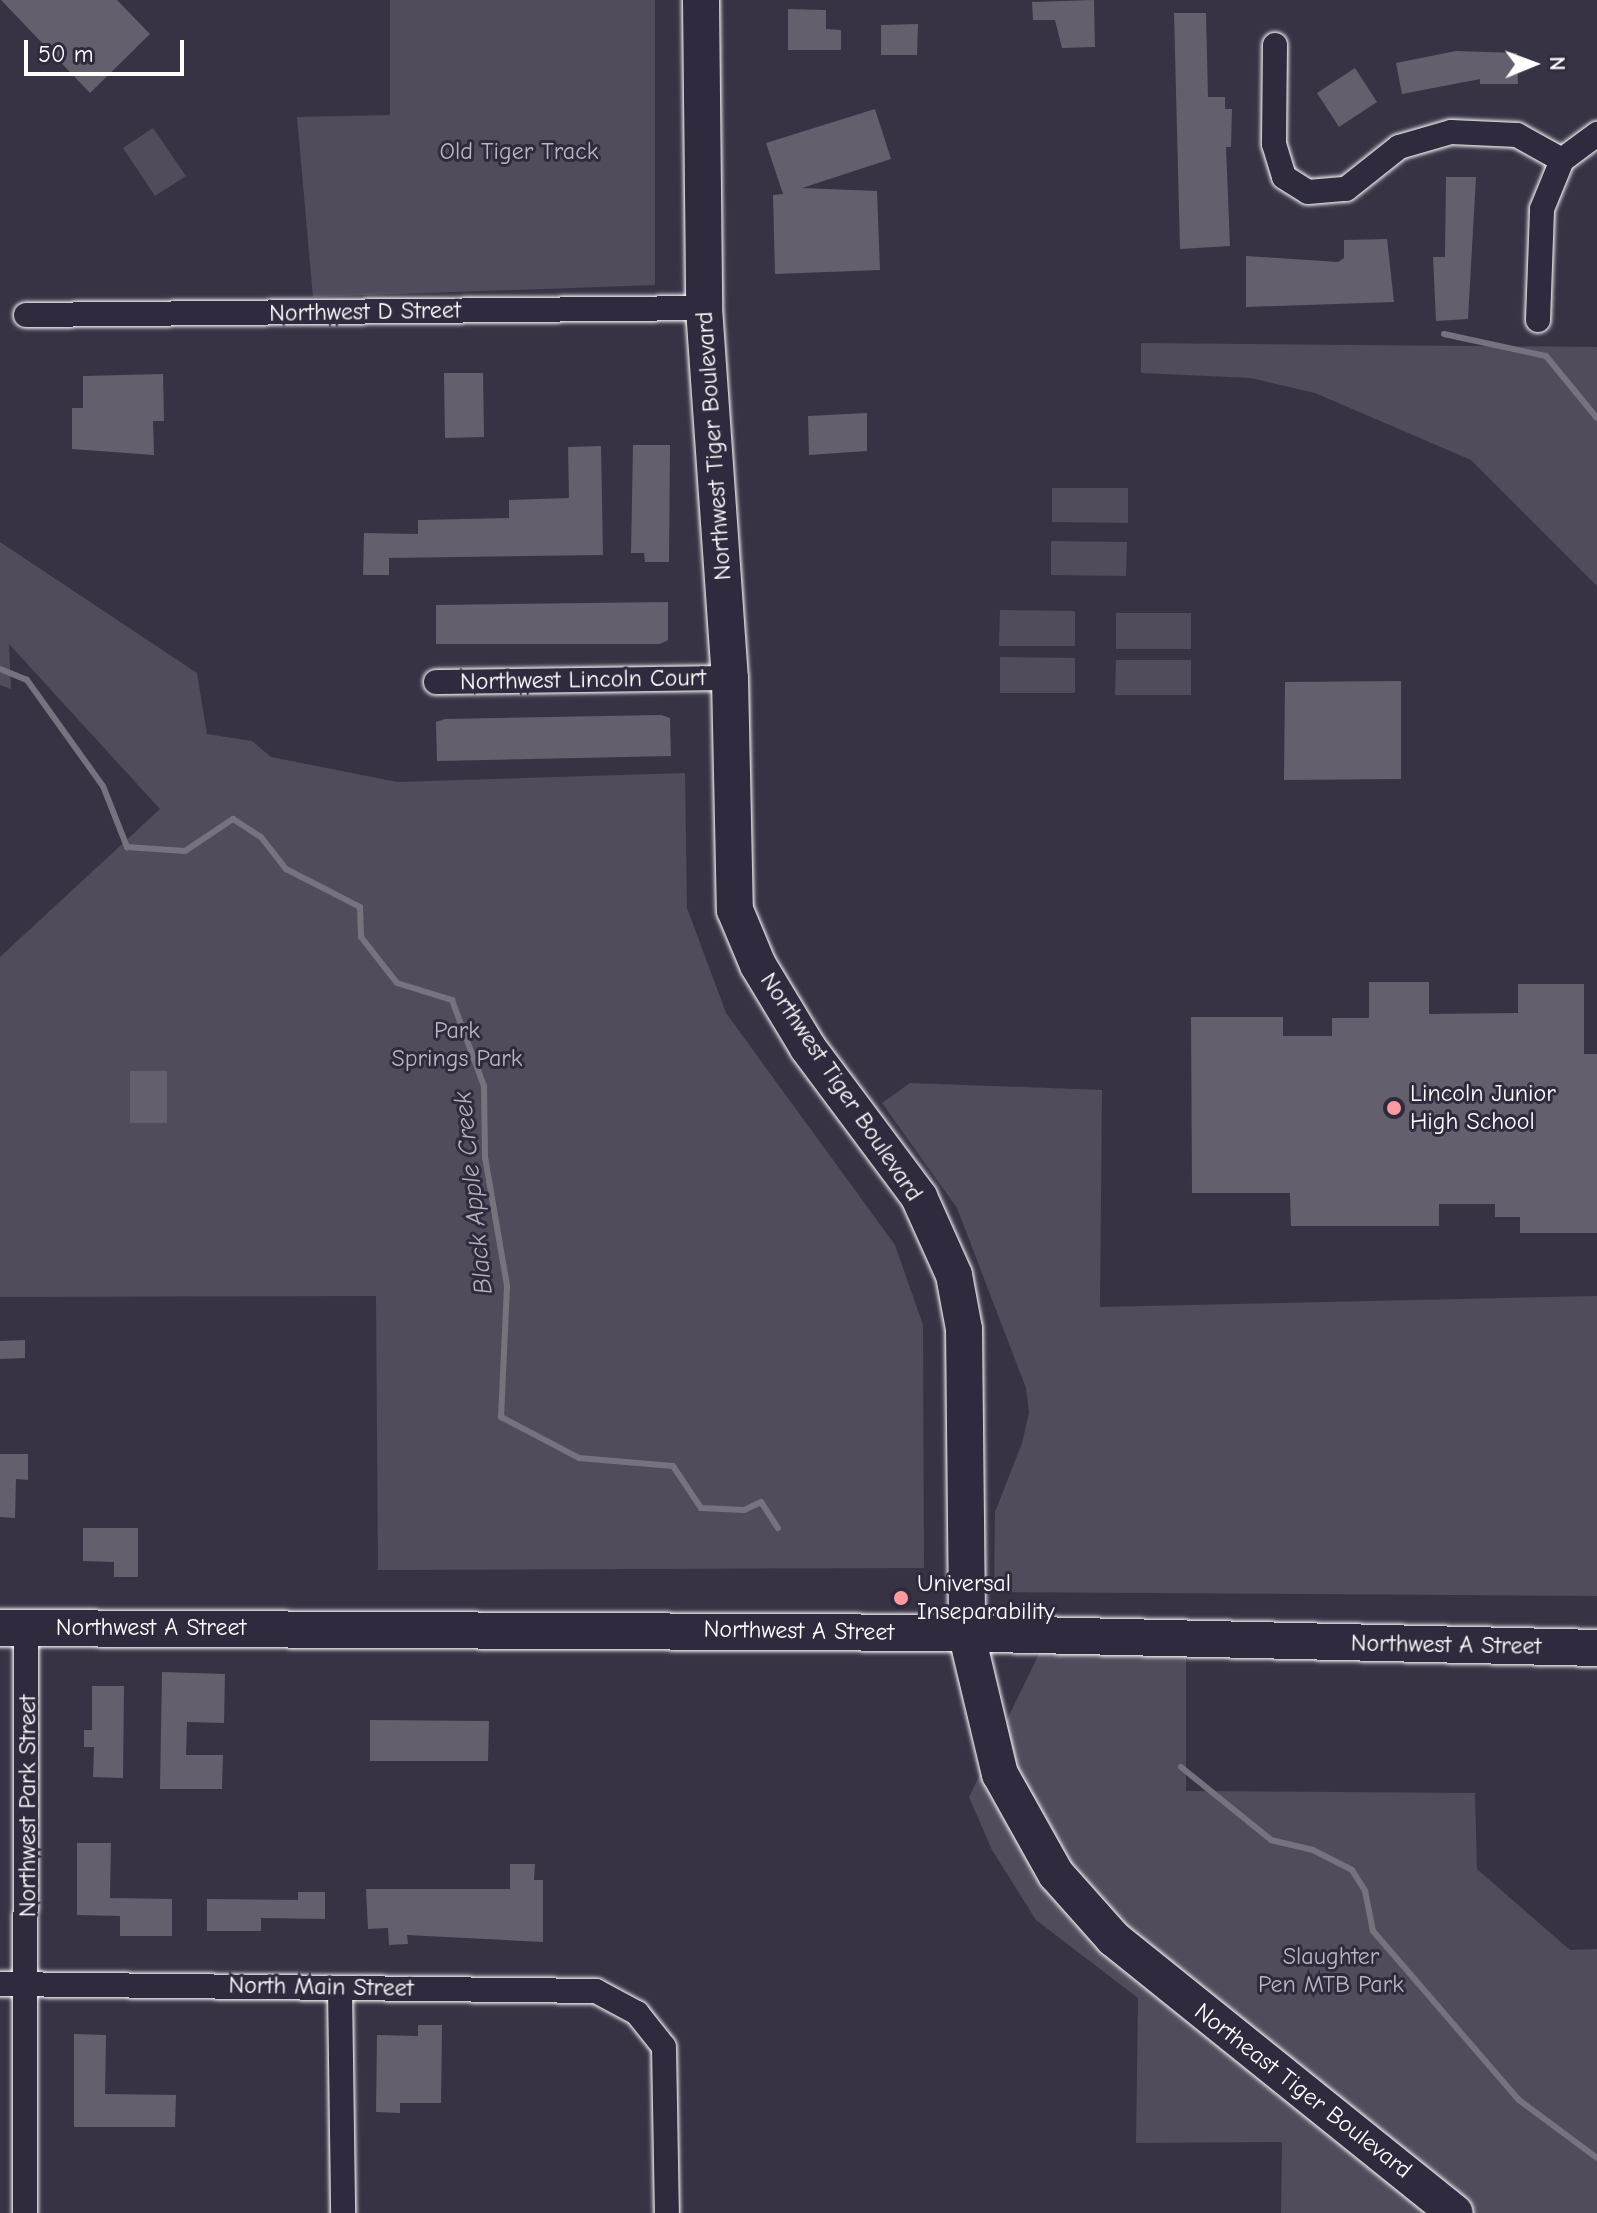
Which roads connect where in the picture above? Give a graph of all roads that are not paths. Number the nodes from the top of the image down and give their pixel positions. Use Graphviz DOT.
graph roads {
  1 [pos="701,0"];
  2 [pos="1275,45"];
  3 [pos="1597,134"];
  4 [pos="1562,160"];
  5 [pos="704,308"];
  6 [pos="26,315"];
  7 [pos="1538,320"];
  8 [pos="730,678"];
  9 [pos="436,682"];
  10 [pos="13,1628"];
  11 [pos="967,1636"];
  12 [pos="1597,1648"];
  13 [pos="0,1984"];
  14 [pos="29,1984"];
  15 [pos="340,1988"];
  16 [pos="1187,2001"];
  17 [pos="25,2213"];
  18 [pos="343,2213"];
  19 [pos="667,2213"];
  20 [pos="1455,2213"];
  1 -- 5 [label="street, Northwest Tiger Boulevard"];
  2 -- 4 [label="street"];
  3 -- 4 [label="street"];
  4 -- 7 [label="street"];
  5 -- 6 [label="street, Northwest D Street"];
  5 -- 8 [label="street, Northwest Tiger Boulevard"];
  8 -- 9 [label="street, Northwest Lincoln Court"];
  8 -- 11 [label="street, Northwest Tiger Boulevard"];
  10 -- 11 [label="street, Northwest A Street"];
  10 -- 14 [label="street, Northwest Park Street"];
  11 -- 12 [label="street, Northwest A Street"];
  11 -- 16 [label="street, Northwest Tiger Boulevard"];
  13 -- 14 [label="street, North Main Street"];
  14 -- 15 [label="street, North Main Street"];
  14 -- 17 [label="street, Northwest Park Street"];
  15 -- 18 [label="street"];
  15 -- 19 [label="street, North Main Street"];
  16 -- 20 [label="street, Northeast Tiger Boulevard"];
}
